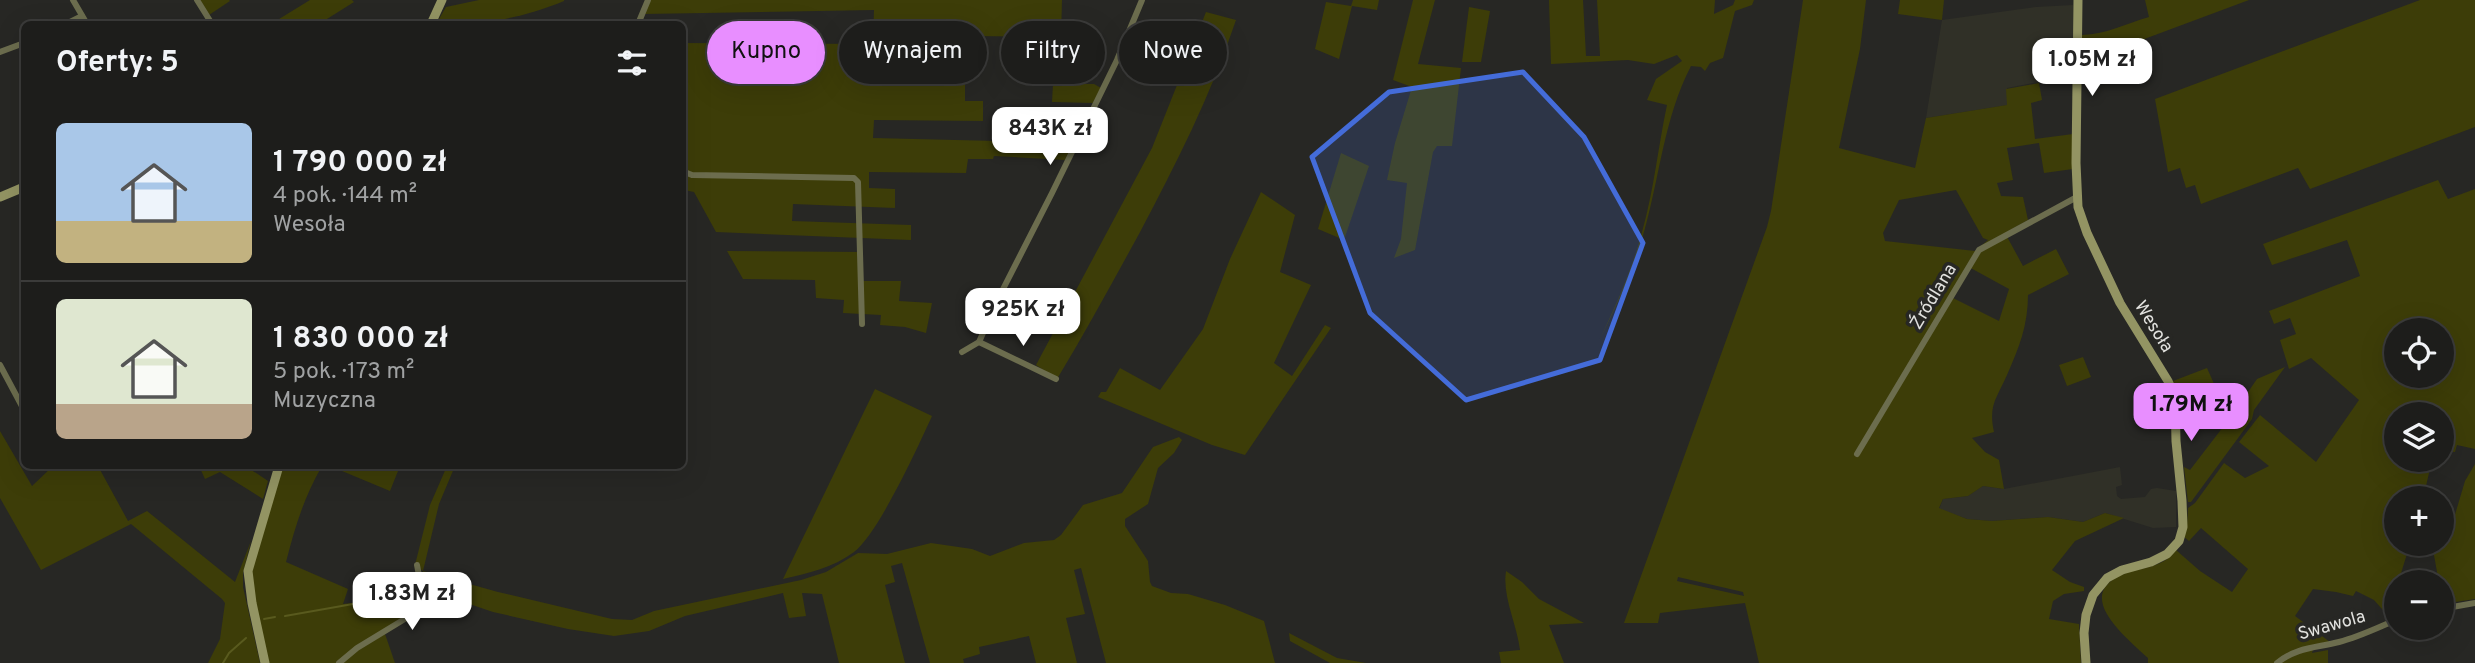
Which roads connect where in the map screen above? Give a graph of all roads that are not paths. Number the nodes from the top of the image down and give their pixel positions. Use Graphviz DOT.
graph roads {
  1 [pos="73,0"];
  2 [pos="197,0"];
  3 [pos="442,0"];
  4 [pos="648,0"];
  5 [pos="1142,0"];
  6 [pos="2078,0"];
  7 [pos="82,16"];
  8 [pos="72,21"];
  9 [pos="85,21"];
  10 [pos="210,21"];
  11 [pos="432,21"];
  12 [pos="639,21"];
  13 [pos="21,44"];
  14 [pos="0,52"];
  15 [pos="686,173"];
  16 [pos="21,188"];
  17 [pos="0,197"];
  18 [pos="2077,197"];
  19 [pos="862,324"];
  20 [pos="977,344"];
  21 [pos="962,352"];
  22 [pos="0,365"];
  23 [pos="1056,379"];
  24 [pos="21,404"];
  25 [pos="1857,454"];
  26 [pos="278,469"];
  27 [pos="417,565"];
  28 [pos="2475,603"];
  29 [pos="2454,607"];
  30 [pos="2384,625"];
  31 [pos="265,663"];
  32 [pos="339,663"];
  33 [pos="2086,663"];
  34 [pos="2277,663"];
  1 -- 7 [label="street"];
  2 -- 10 [label="street"];
  3 -- 11 [label="street"];
  4 -- 12 [label="street"];
  5 -- 20 [label="street"];
  6 -- 18 [label="street, Wesoła"];
  7 -- 8 [label="street"];
  7 -- 9 [label="street"];
  13 -- 14 [label="street"];
  15 -- 19 [label="street"];
  16 -- 17 [label="street"];
  18 -- 25 [label="street, Źródlana"];
  18 -- 33 [label="street, Wesoła"];
  20 -- 21 [label="street"];
  20 -- 23 [label="street"];
  22 -- 24 [label="street"];
  26 -- 31 [label="street"];
  27 -- 32 [label="street"];
  28 -- 29 [label="street"];
  30 -- 34 [label="street, Swawola"];
}
